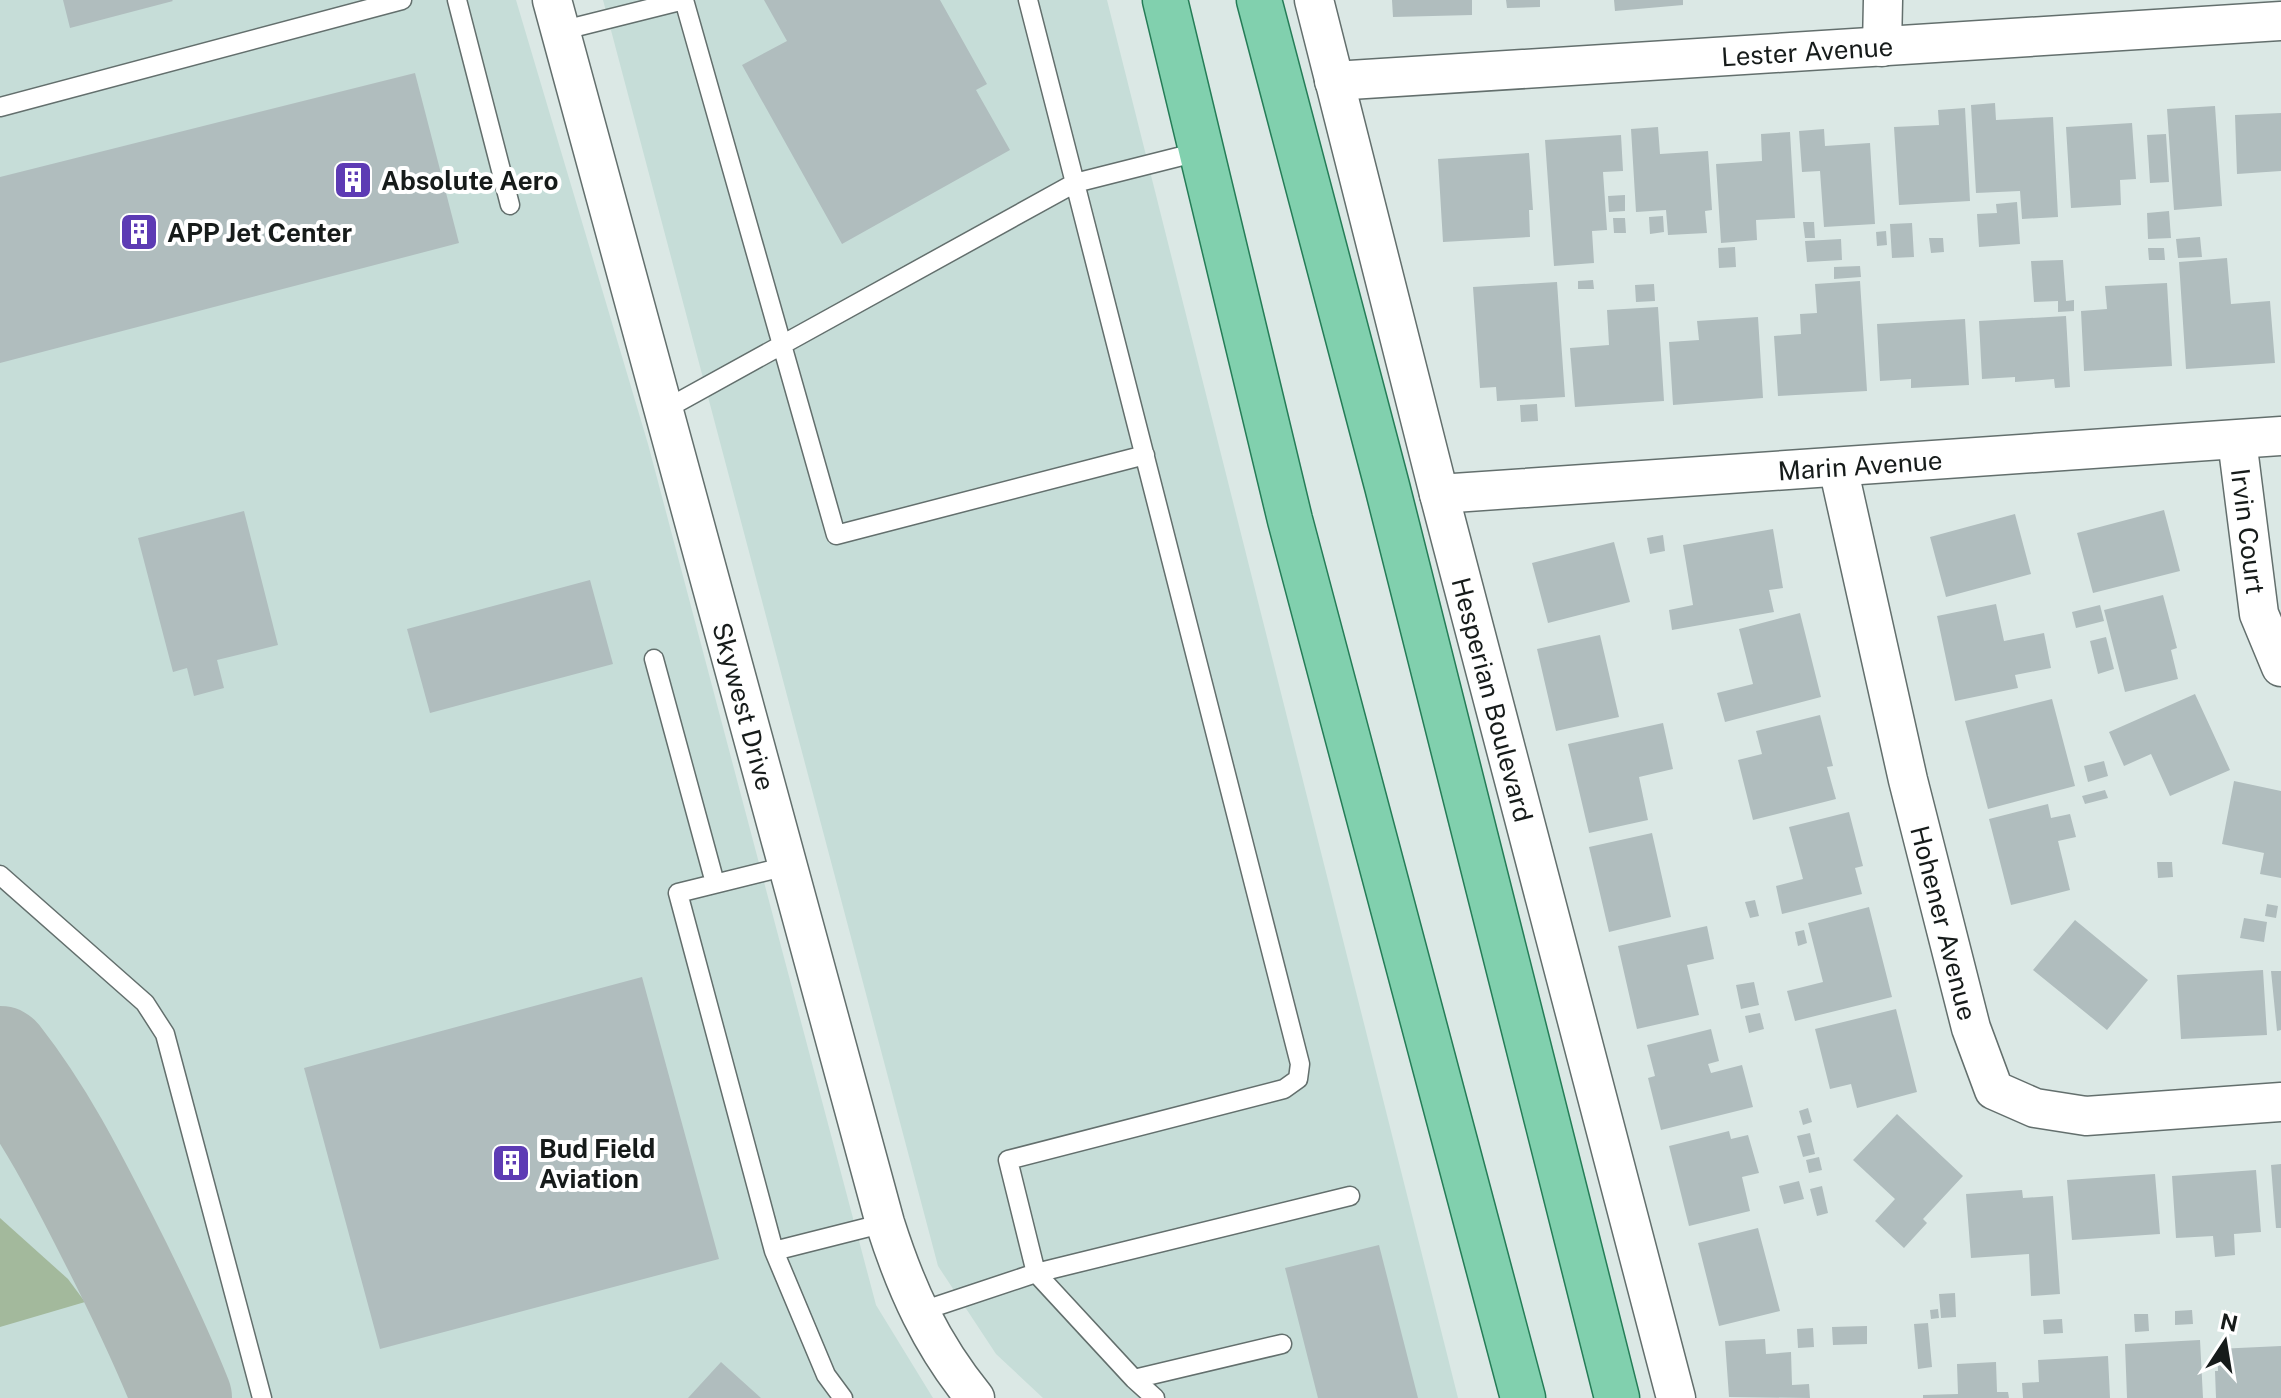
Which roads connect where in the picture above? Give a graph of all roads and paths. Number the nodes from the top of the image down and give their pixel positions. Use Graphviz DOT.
graph roads {
  1 [pos="402,0"];
  2 [pos="457,0"];
  3 [pos="684,0"];
  4 [pos="1028,0"];
  5 [pos="1165,0"];
  6 [pos="1259,0"];
  7 [pos="1314,0"];
  8 [pos="1883,0"];
  9 [pos="556,15"];
  10 [pos="2281,21"];
  11 [pos="1882,47"];
  12 [pos="1334,81"];
  13 [pos="0,107"];
  14 [pos="1203,151"];
  15 [pos="1075,183"];
  16 [pos="510,205"];
  17 [pos="781,346"];
  18 [pos="664,410"];
  19 [pos="2281,436"];
  20 [pos="2237,440"];
  21 [pos="1145,455"];
  22 [pos="1838,467"];
  23 [pos="1439,494"];
  24 [pos="654,659"];
  25 [pos="2281,667"];
  26 [pos="787,866"];
  27 [pos="0,875"];
  28 [pos="715,883"];
  29 [pos="2281,1102"];
  30 [pos="1350,1196"];
  31 [pos="885,1223"];
  32 [pos="774,1251"];
  33 [pos="1036,1273"];
  34 [pos="919,1312"];
  35 [pos="1282,1344"];
  36 [pos="1134,1379"];
  37 [pos="262,1398"];
  38 [pos="843,1398"];
  39 [pos="975,1398"];
  40 [pos="1155,1398"];
  41 [pos="1523,1398"];
  42 [pos="1617,1398"];
  43 [pos="1676,1398"];
  1 -- 13 [label="lane"];
  2 -- 16 [label="lane"];
  3 -- 9 [label="lane"];
  3 -- 17 [label="lane"];
  4 -- 15 [label="lane"];
  5 -- 14 [label="main road"];
  6 -- 42 [label="main road, Hesperian Boulevard"];
  7 -- 12 [label="street, Hesperian Boulevard"];
  8 -- 11 [label="street"];
  9 -- 18 [label="street, Skywest Drive"];
  10 -- 11 [label="street, Lester Avenue"];
  11 -- 12 [label="street, Lester Avenue"];
  12 -- 23 [label="street, Hesperian Boulevard"];
  14 -- 15 [label="lane"];
  14 -- 41 [label="main road"];
  15 -- 17 [label="lane"];
  15 -- 21 [label="lane"];
  17 -- 18 [label="lane"];
  17 -- 21 [label="lane"];
  18 -- 26 [label="street, Skywest Drive"];
  19 -- 20 [label="street, Marin Avenue"];
  20 -- 22 [label="street, Marin Avenue"];
  20 -- 25 [label="street, Irvin Court"];
  21 -- 33 [label="lane"];
  22 -- 23 [label="street, Marin Avenue"];
  22 -- 29 [label="street, Hohener Avenue"];
  23 -- 43 [label="street, Hesperian Boulevard"];
  24 -- 28 [label="lane"];
  26 -- 28 [label="lane"];
  26 -- 31 [label="street, Skywest Drive"];
  27 -- 37 [label="lane"];
  28 -- 32 [label="lane"];
  30 -- 33 [label="lane"];
  31 -- 32 [label="lane"];
  31 -- 34 [label="street, Skywest Drive"];
  32 -- 38 [label="lane"];
  33 -- 34 [label="lane"];
  33 -- 36 [label="lane"];
  34 -- 39 [label="street, Skywest Drive"];
  35 -- 36 [label="lane"];
  36 -- 40 [label="lane"];
}
